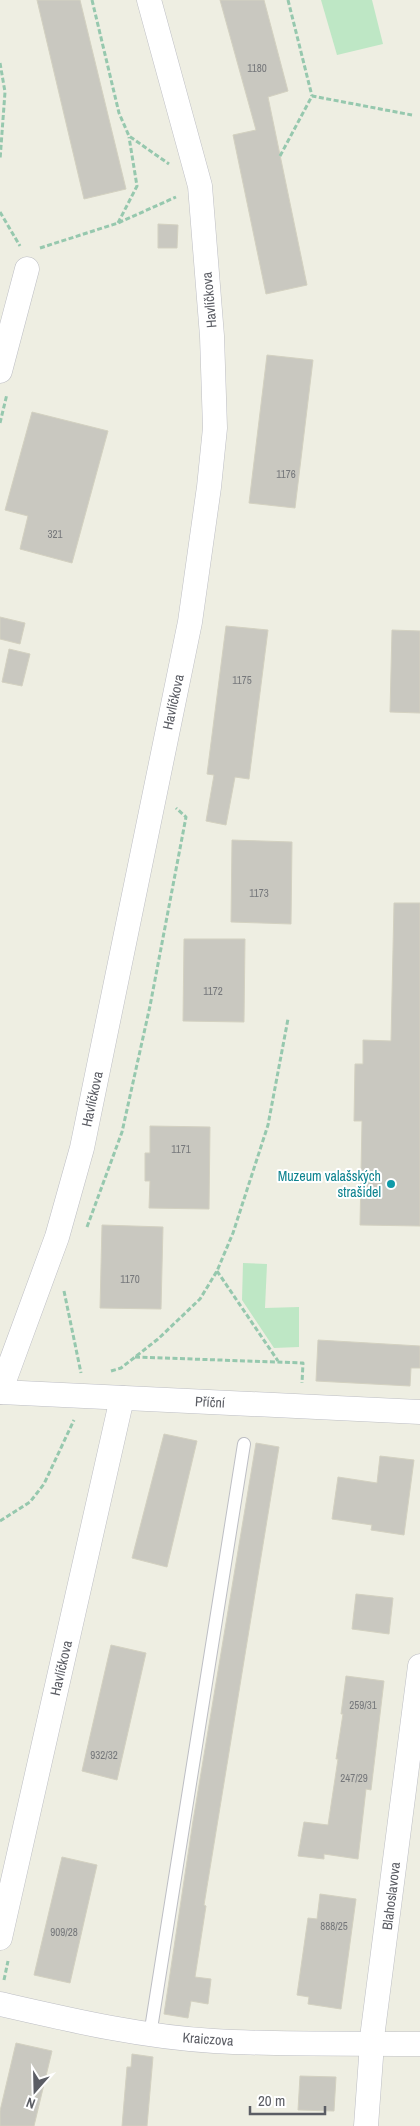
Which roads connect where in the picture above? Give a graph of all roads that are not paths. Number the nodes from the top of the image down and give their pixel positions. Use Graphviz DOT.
graph roads {
  1 [pos="149,0"];
  2 [pos="26,261"];
  3 [pos="8,307"];
  4 [pos="0,371"];
  5 [pos="0,1392"];
  6 [pos="122,1398"];
  7 [pos="420,1412"];
  8 [pos="244,1444"];
  9 [pos="420,1666"];
  10 [pos="4,1948"];
  11 [pos="2,1996"];
  12 [pos="150,2034"];
  13 [pos="372,2044"];
  14 [pos="420,2044"];
  15 [pos="366,2126"];
  1 -- 5 [label="street, Havlíčkova"];
  2 -- 3 [label="street"];
  3 -- 4 [label="street"];
  5 -- 6 [label="street, Příční"];
  6 -- 7 [label="street, Příční"];
  6 -- 10 [label="street, Havlíčkova"];
  8 -- 12 [label="lane"];
  9 -- 13 [label="street, Blahoslavova"];
  11 -- 12 [label="street, Kraiczova"];
  12 -- 13 [label="street, Kraiczova"];
  13 -- 14 [label="street, Kraiczova"];
  13 -- 15 [label="street, Blahoslavova"];
}
